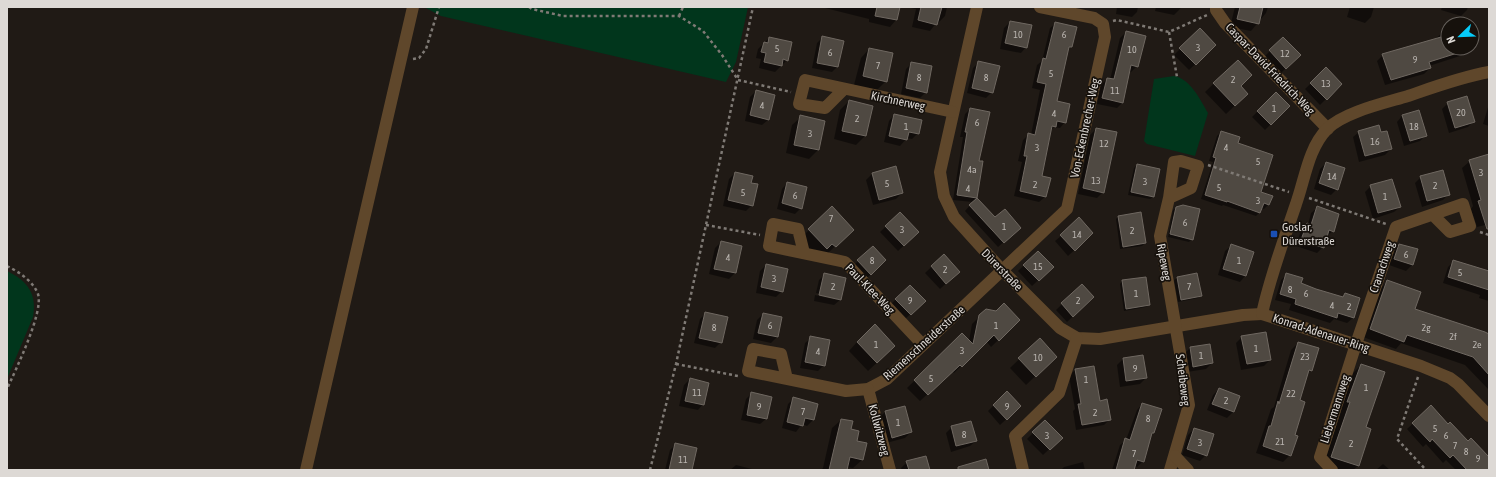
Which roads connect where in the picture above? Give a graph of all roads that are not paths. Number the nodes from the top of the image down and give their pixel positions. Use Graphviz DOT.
graph roads {
  1 [pos="413,7"];
  2 [pos="976,7"];
  3 [pos="1040,7"];
  4 [pos="1216,9"];
  5 [pos="1489,72"];
  6 [pos="844,89"];
  7 [pos="953,112"];
  8 [pos="1328,129"];
  9 [pos="1169,198"];
  10 [pos="1433,215"];
  11 [pos="804,253"];
  12 [pos="1002,270"];
  13 [pos="1262,314"];
  14 [pos="1175,327"];
  15 [pos="1077,338"];
  16 [pos="1356,344"];
  17 [pos="924,345"];
  18 [pos="787,379"];
  19 [pos="868,389"];
  20 [pos="1489,416"];
  21 [pos="1175,456"];
  22 [pos="306,470"];
  23 [pos="890,470"];
  24 [pos="1023,470"];
  25 [pos="1170,470"];
  26 [pos="1188,470"];
  27 [pos="1332,470"];
  1 -- 22 [label="street"];
  2 -- 7 [label="street, Dürerstraße"];
  3 -- 12 [label="street, Von-Eckenbrecher-Weg"];
  4 -- 8 [label="street, Caspar-David-Friedrich-Weg"];
  5 -- 8 [label="street, Konrad-Adenauer-Ring"];
  6 -- 6 [label="street, Kirchnerweg"];
  6 -- 7 [label="street, Kirchnerweg"];
  7 -- 12 [label="street, Dürerstraße"];
  8 -- 13 [label="street, Konrad-Adenauer-Ring"];
  9 -- 14 [label="street, Ripeweg"];
  10 -- 16 [label="street, Cranachweg"];
  11 -- 11 [label="street, Paul-Klee-Weg"];
  11 -- 17 [label="street, Paul-Klee-Weg"];
  12 -- 15 [label="street, Dürerstraße"];
  12 -- 17 [label="street, Riemenschneiderstraße"];
  13 -- 14 [label="street, Dürerstraße"];
  13 -- 16 [label="street, Konrad-Adenauer-Ring"];
  14 -- 15 [label="street, Dürerstraße"];
  14 -- 21 [label="street, Scheibeweg"];
  15 -- 24 [label="street"];
  16 -- 20 [label="street, Konrad-Adenauer-Ring"];
  16 -- 27 [label="street, Liebermannweg"];
  17 -- 19 [label="street, Riemenschneiderstraße"];
  18 -- 18 [label="street, Riemenschneiderstraße"];
  18 -- 19 [label="street, Riemenschneiderstraße"];
  19 -- 23 [label="street, Kollwitzweg"];
  21 -- 25 [label="street, Scheibeweg"];
  21 -- 26 [label="street"];
}
